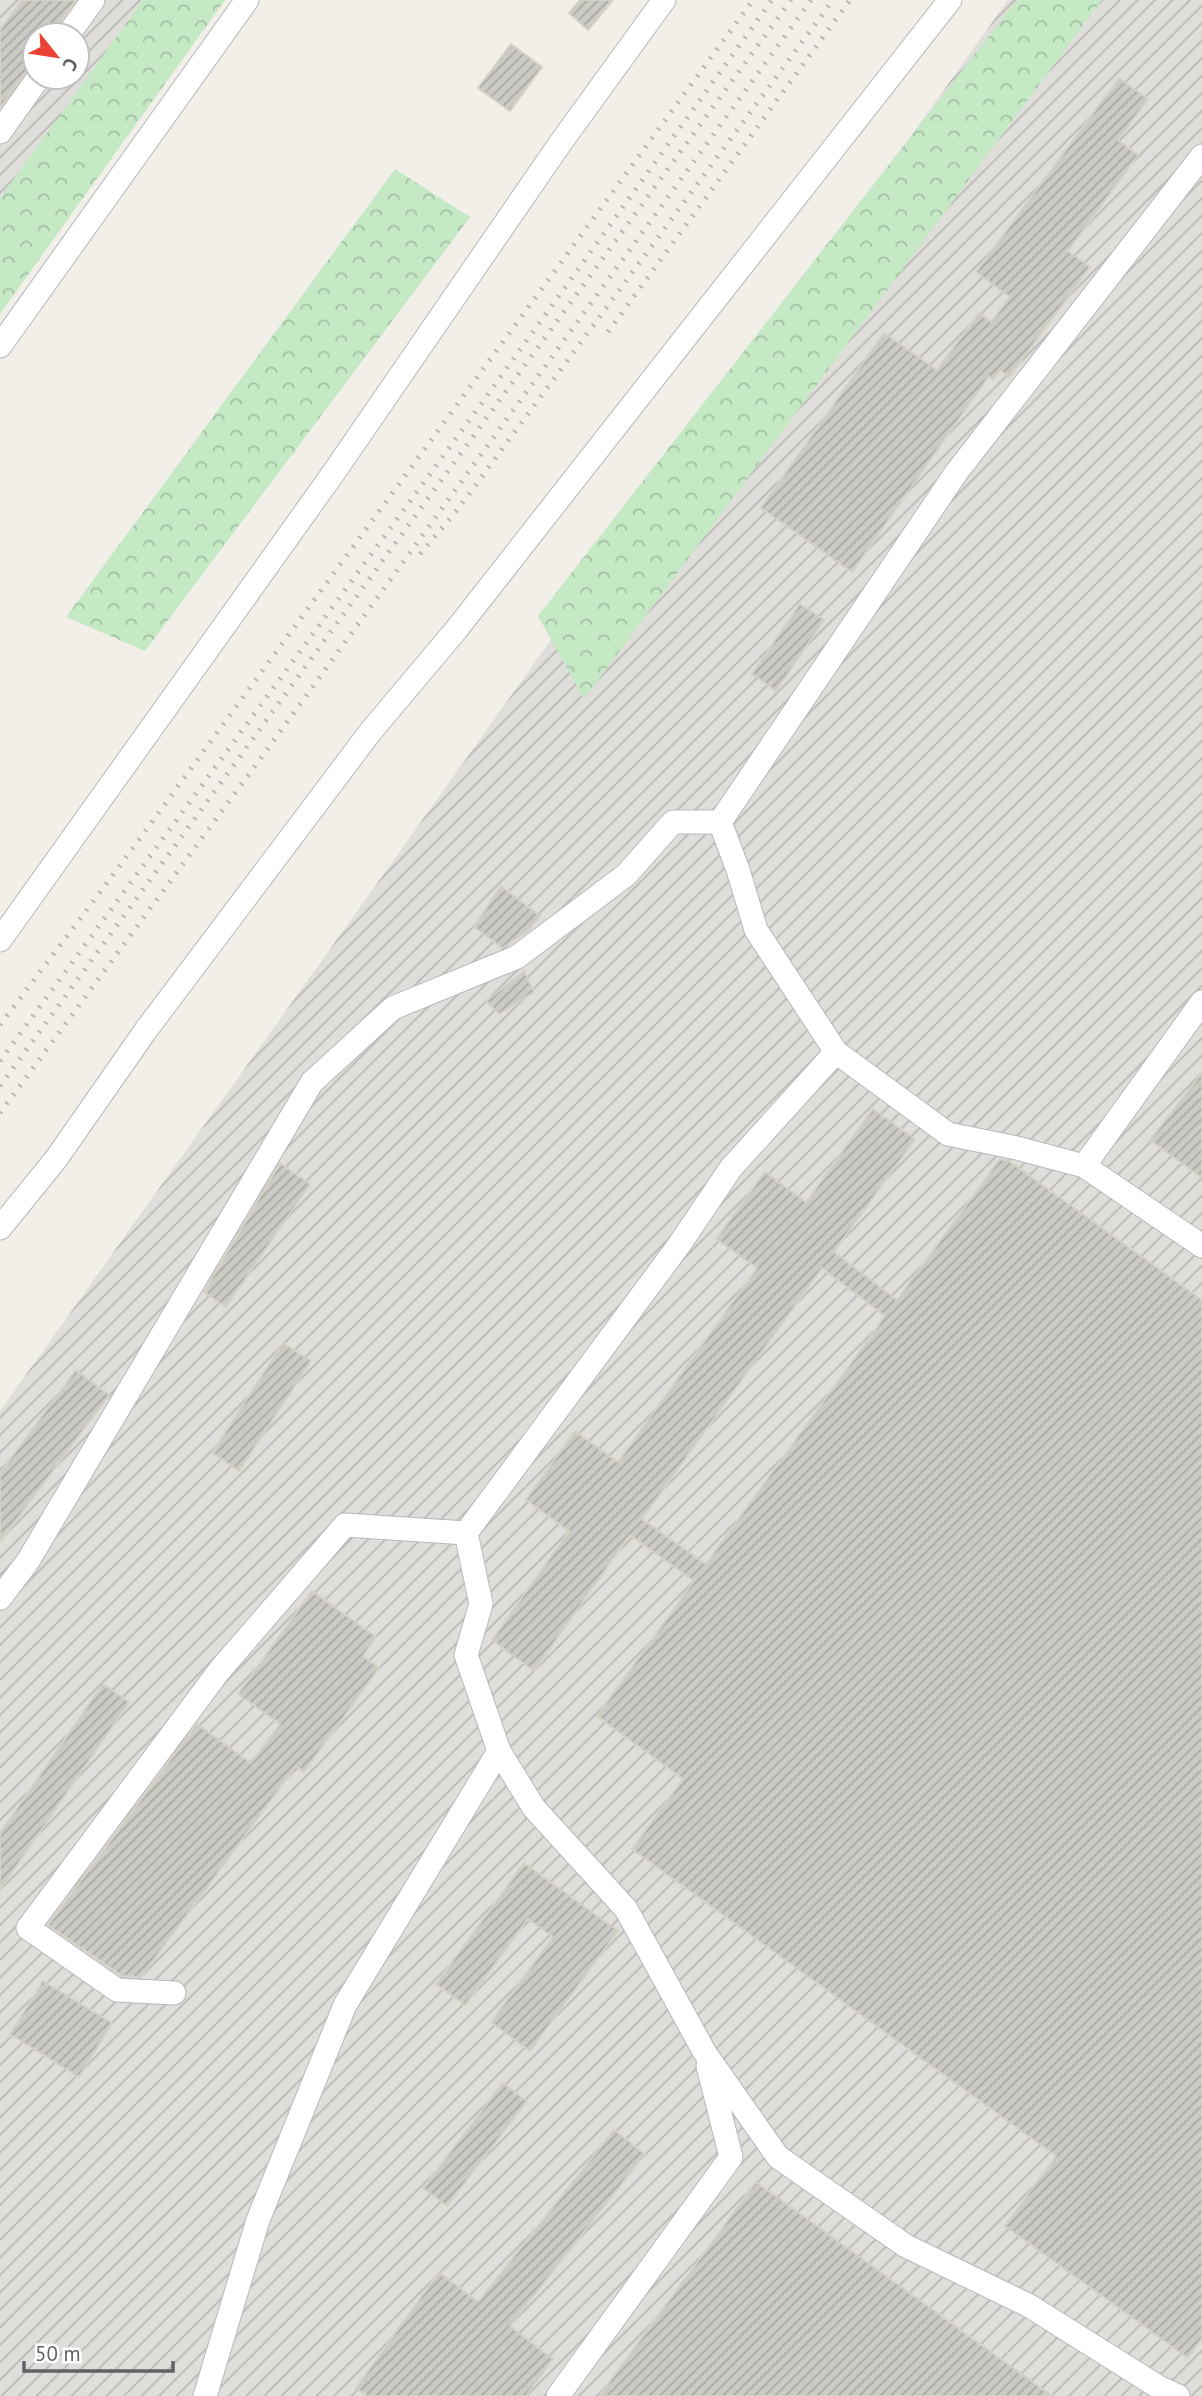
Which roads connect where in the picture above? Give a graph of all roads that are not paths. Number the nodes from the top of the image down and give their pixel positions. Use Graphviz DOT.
graph roads {
  1 [pos="93,0"];
  2 [pos="247,0"];
  3 [pos="664,0"];
  4 [pos="950,0"];
  5 [pos="78,21"];
  6 [pos="29,91"];
  7 [pos="0,132"];
  8 [pos="1202,156"];
  9 [pos="0,346"];
  10 [pos="720,822"];
  11 [pos="0,940"];
  12 [pos="1202,1002"];
  13 [pos="836,1052"];
  14 [pos="1084,1166"];
  15 [pos="0,1228"];
  16 [pos="1202,1246"];
  17 [pos="466,1533"];
  18 [pos="0,1598"];
  19 [pos="499,1751"];
  20 [pos="174,1993"];
  21 [pos="705,2053"];
  22 [pos="205,2396"];
  23 [pos="558,2396"];
  24 [pos="1178,2396"];
  1 -- 5 [label="lane"];
  2 -- 9 [label="lane"];
  3 -- 11 [label="lane"];
  4 -- 15 [label="lane"];
  6 -- 7 [label="lane"];
  8 -- 10 [label="lane"];
  10 -- 13 [label="lane"];
  10 -- 18 [label="lane"];
  12 -- 14 [label="lane"];
  13 -- 14 [label="lane"];
  13 -- 17 [label="lane"];
  14 -- 16 [label="lane"];
  17 -- 19 [label="lane"];
  17 -- 20 [label="lane"];
  19 -- 21 [label="lane"];
  19 -- 22 [label="lane"];
  21 -- 23 [label="lane"];
  21 -- 24 [label="lane"];
}
